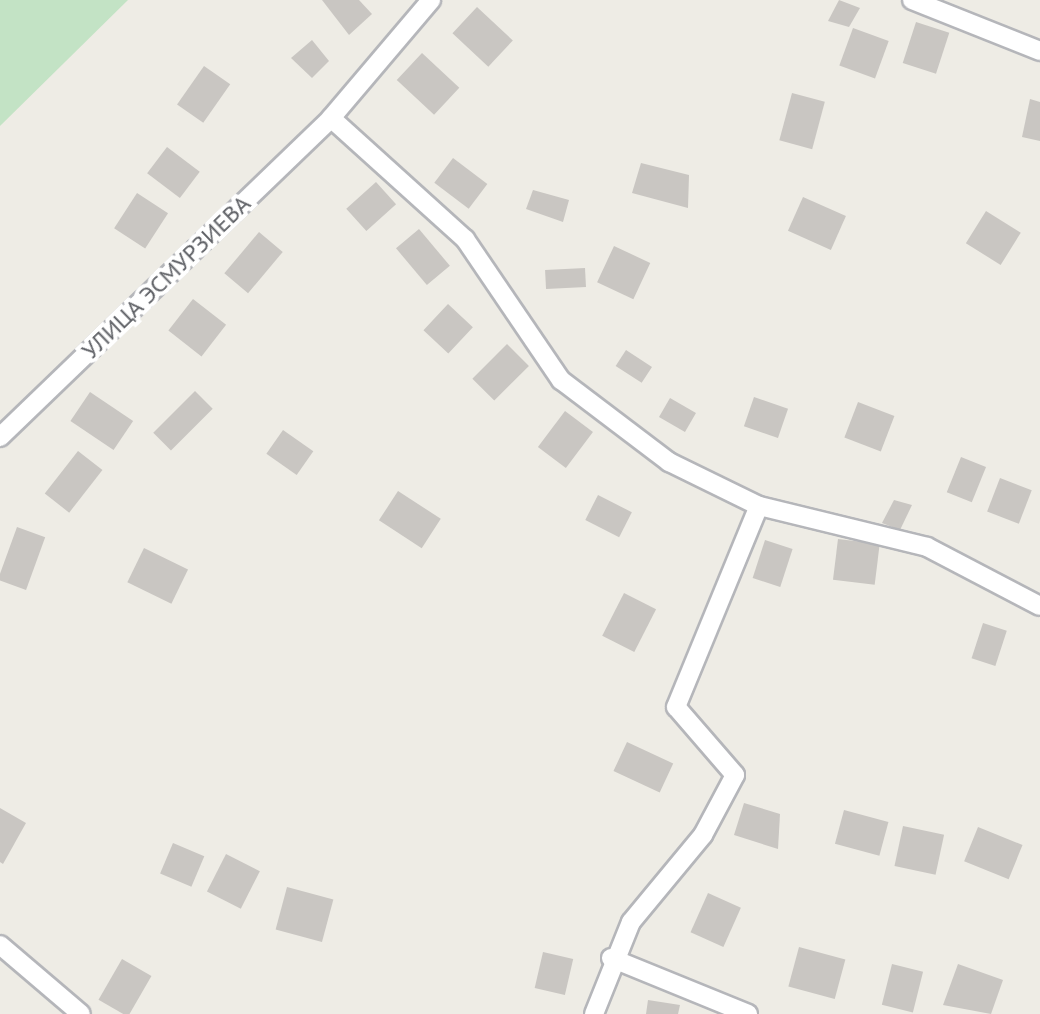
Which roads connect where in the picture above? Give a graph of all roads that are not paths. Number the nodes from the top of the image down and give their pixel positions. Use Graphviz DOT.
graph roads {
  1 [pos="431,0"];
  2 [pos="912,0"];
  3 [pos="1040,51"];
  4 [pos="331,118"];
  5 [pos="0,437"];
  6 [pos="759,506"];
  7 [pos="1040,606"];
  8 [pos="0,945"];
  9 [pos="611,958"];
  10 [pos="81,1014"];
  11 [pos="594,1014"];
  12 [pos="748,1014"];
  1 -- 4 [label="street, УЛИЦА ЭСМУРЗИЕВА"];
  2 -- 3 [label="street"];
  4 -- 5 [label="street, УЛИЦА ЭСМУРЗИЕВА"];
  4 -- 6 [label="street"];
  6 -- 7 [label="street"];
  6 -- 9 [label="street"];
  8 -- 10 [label="street"];
  9 -- 11 [label="street"];
  9 -- 12 [label="street"];
}
